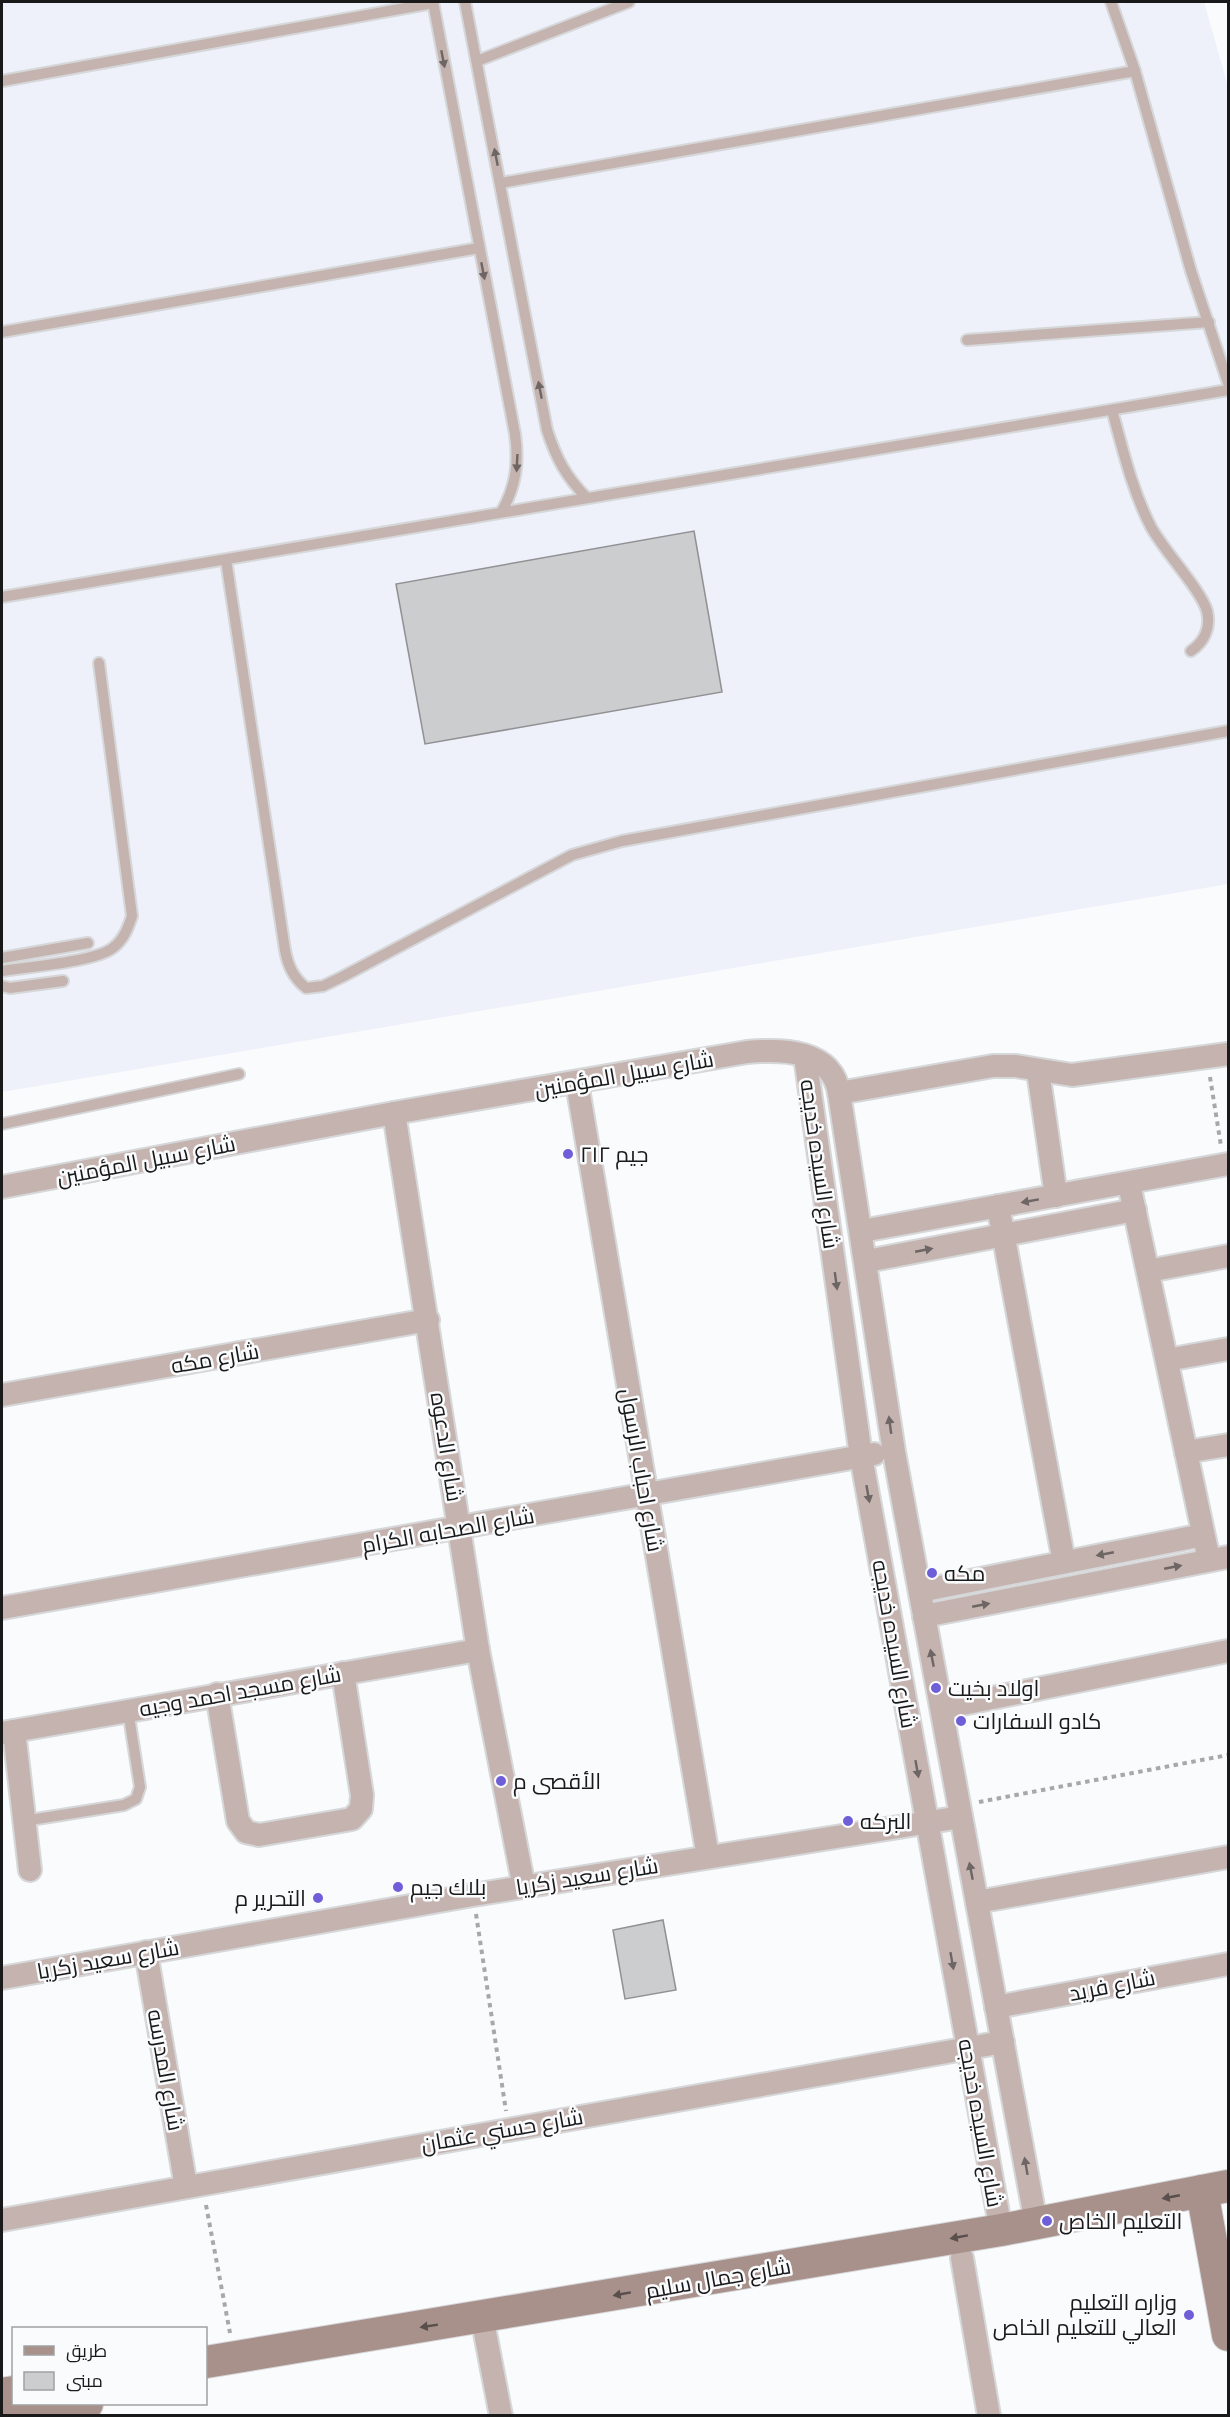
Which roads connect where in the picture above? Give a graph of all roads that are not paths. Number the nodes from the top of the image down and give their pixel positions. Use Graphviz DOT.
graph roads {
  1 [pos="433,2"];
  2 [pos="465,2"];
  3 [pos="629,2"];
  4 [pos="1111,2"];
  5 [pos="477,61"];
  6 [pos="1135,71"];
  7 [pos="2,81"];
  8 [pos="501,183"];
  9 [pos="479,248"];
  10 [pos="1209,322"];
  11 [pos="2,332"];
  12 [pos="967,340"];
  13 [pos="1228,383"];
  14 [pos="1228,390"];
  15 [pos="1112,410"];
  16 [pos="587,498"];
  17 [pos="502,512"];
  18 [pos="226,560"];
  19 [pos="2,597"];
  20 [pos="1191,651"];
  21 [pos="99,663"];
  22 [pos="1228,731"];
  23 [pos="88,943"];
  24 [pos="2,958"];
  25 [pos="2,971"];
  26 [pos="63,981"];
  27 [pos="2,986"];
  28 [pos="805,1056"];
  29 [pos="1218,1056"];
  30 [pos="1038,1071"];
  31 [pos="239,1074"];
  32 [pos="577,1083"];
  33 [pos="839,1093"];
  34 [pos="394,1113"];
  35 [pos="2,1124"];
  36 [pos="1226,1164"];
  37 [pos="1130,1184"];
  38 [pos="2,1187"];
  39 [pos="1056,1196"];
  40 [pos="998,1206"];
  41 [pos="1135,1210"];
  42 [pos="862,1231"];
  43 [pos="1004,1234"];
  44 [pos="1228,1256"];
  45 [pos="867,1261"];
  46 [pos="1148,1271"];
  47 [pos="428,1320"];
  48 [pos="1228,1349"];
  49 [pos="1167,1360"];
  50 [pos="2,1395"];
  51 [pos="1228,1445"];
  52 [pos="894,1452"];
  53 [pos="1186,1452"];
  54 [pos="861,1456"];
  55 [pos="646,1495"];
  56 [pos="460,1527"];
  57 [pos="1203,1535"];
  58 [pos="1219,1558"];
  59 [pos="1064,1562"];
  60 [pos="920,1591"];
  61 [pos="2,1608"];
  62 [pos="924,1616"];
  63 [pos="478,1650"];
  64 [pos="1228,1651"];
  65 [pos="343,1672"];
  66 [pos="218,1694"];
  67 [pos="942,1708"];
  68 [pos="128,1710"];
  69 [pos="8,1732"];
  70 [pos="960,1811"];
  71 [pos="24,1821"];
  72 [pos="927,1822"];
  73 [pos="708,1857"];
  74 [pos="1228,1857"];
  75 [pos="30,1870"];
  76 [pos="524,1887"];
  77 [pos="977,1902"];
  78 [pos="146,1952"];
  79 [pos="1228,1964"];
  80 [pos="2,1977"];
  81 [pos="996,2007"];
  82 [pos="1003,2042"];
  83 [pos="968,2049"];
  84 [pos="194,2185"];
  85 [pos="1216,2199"];
  86 [pos="2,2220"];
  87 [pos="1036,2223"];
  88 [pos="1001,2230"];
  89 [pos="962,2258"];
  90 [pos="1223,2262"];
  91 [pos="484,2328"];
  92 [pos="1228,2335"];
  93 [pos="220,2360"];
  94 [pos="207,2384"];
  95 [pos="75,2405"];
  96 [pos="13,2415"];
  97 [pos="501,2415"];
  98 [pos="989,2415"];
  1 -- 7 [label="lane"];
  1 -- 9 [label="lane, one-way"];
  2 -- 5 [label="lane"];
  3 -- 5 [label="lane"];
  4 -- 6 [label="lane"];
  8 -- 5 [label="lane, one-way"];
  6 -- 8 [label="lane"];
  6 -- 10 [label="lane"];
  16 -- 8 [label="lane, one-way"];
  9 -- 11 [label="lane"];
  9 -- 17 [label="lane, one-way"];
  10 -- 12 [label="lane"];
  10 -- 13 [label="lane"];
  14 -- 15 [label="lane"];
  15 -- 16 [label="lane"];
  15 -- 20 [label="lane"];
  16 -- 17 [label="lane"];
  17 -- 18 [label="lane"];
  18 -- 19 [label="lane"];
  18 -- 22 [label="lane"];
  21 -- 25 [label="lane"];
  23 -- 24 [label="lane"];
  26 -- 27 [label="lane"];
  28 -- 32 [label="street, شارع سبيل المؤمنين"];
  28 -- 33 [label="street, شارع سبيل المؤمنين"];
  28 -- 54 [label="street, شارع السيده خديجه, one-way"];
  29 -- 30 [label="street"];
  30 -- 33 [label="street"];
  30 -- 39 [label="street"];
  31 -- 35 [label="lane"];
  32 -- 34 [label="street, شارع سبيل المؤمنين"];
  32 -- 55 [label="street, شارع احباب الرسول"];
  33 -- 42 [label="street, شارع السيده خديجه"];
  34 -- 38 [label="street, شارع سبيل المؤمنين"];
  34 -- 47 [label="street, شارع الدعوه"];
  36 -- 37 [label="street"];
  37 -- 39 [label="street"];
  37 -- 41 [label="street"];
  39 -- 40 [label="street, one-way"];
  40 -- 42 [label="street"];
  40 -- 43 [label="street"];
  41 -- 43 [label="street"];
  41 -- 46 [label="street"];
  42 -- 45 [label="street, شارع السيده خديجه"];
  45 -- 43 [label="street, one-way"];
  43 -- 59 [label="street"];
  44 -- 46 [label="street"];
  52 -- 45 [label="street, شارع السيده خديجه, one-way"];
  46 -- 49 [label="street"];
  47 -- 50 [label="street, شارع مكه"];
  47 -- 56 [label="street, شارع الدعوه"];
  48 -- 49 [label="street"];
  49 -- 53 [label="street"];
  51 -- 53 [label="street"];
  52 -- 54 [label="street, شارع الصحابه الكرام"];
  52 -- 60 [label="street, شارع السيده خديجه"];
  53 -- 57 [label="street"];
  54 -- 55 [label="street, شارع الصحابه الكرام"];
  54 -- 72 [label="street, شارع السيده خديجه, one-way"];
  55 -- 56 [label="street, شارع الصحابه الكرام"];
  55 -- 73 [label="street, شارع احباب الرسول"];
  56 -- 61 [label="street, شارع الصحابه الكرام"];
  56 -- 63 [label="street, شارع الدعوه"];
  57 -- 58 [label="street"];
  57 -- 59 [label="street, one-way"];
  62 -- 58 [label="street, one-way"];
  59 -- 60 [label="street"];
  60 -- 62 [label="street, شارع السيده خديجه"];
  67 -- 62 [label="street, شارع السيده خديجه, one-way"];
  63 -- 65 [label="street, شارع مسجد احمد وجيه"];
  63 -- 76 [label="street, شارع الدعوه"];
  64 -- 67 [label="street"];
  65 -- 66 [label="street, شارع مسجد احمد وجيه"];
  65 -- 66 [label="street"];
  66 -- 68 [label="street, شارع مسجد احمد وجيه"];
  67 -- 70 [label="street, شارع السيده خديجه"];
  68 -- 69 [label="street, شارع مسجد احمد وجيه"];
  68 -- 71 [label="lane"];
  69 -- 71 [label="street"];
  70 -- 72 [label="street, شارع سعيد زكريا"];
  77 -- 70 [label="street, شارع السيده خديجه, one-way"];
  71 -- 75 [label="street"];
  72 -- 73 [label="street, شارع سعيد زكريا"];
  72 -- 83 [label="street, شارع السيده خديجه, one-way"];
  73 -- 76 [label="street, شارع سعيد زكريا"];
  74 -- 77 [label="street"];
  76 -- 78 [label="street, شارع سعيد زكريا"];
  77 -- 81 [label="street, شارع السيده خديجه"];
  78 -- 80 [label="street, شارع سعيد زكريا"];
  78 -- 84 [label="street, شارع المدرسه"];
  79 -- 81 [label="street, شارع فريد"];
  81 -- 82 [label="street, شارع السيده خديجه"];
  82 -- 83 [label="street, شارع حسني عثمان"];
  87 -- 82 [label="street, شارع السيده خديجه, one-way"];
  83 -- 84 [label="street, شارع حسني عثمان"];
  83 -- 88 [label="street, شارع السيده خديجه"];
  84 -- 86 [label="street, شارع حسني عثمان"];
  85 -- 87 [label="main road, شارع جمال سليم, one-way"];
  85 -- 89 [label="main road, شارع جمال سليم"];
  85 -- 90 [label="main road"];
  87 -- 88 [label="main road, شارع جمال سليم"];
  88 -- 91 [label="main road, شارع جمال سليم, one-way"];
  89 -- 91 [label="main road, شارع جمال سليم"];
  89 -- 98 [label="street"];
  90 -- 92 [label="main road"];
  91 -- 93 [label="main road, شارع جمال سليم, one-way"];
  91 -- 94 [label="main road, شارع جمال سليم"];
  91 -- 97 [label="street"];
  95 -- 96 [label="main road"];
}
